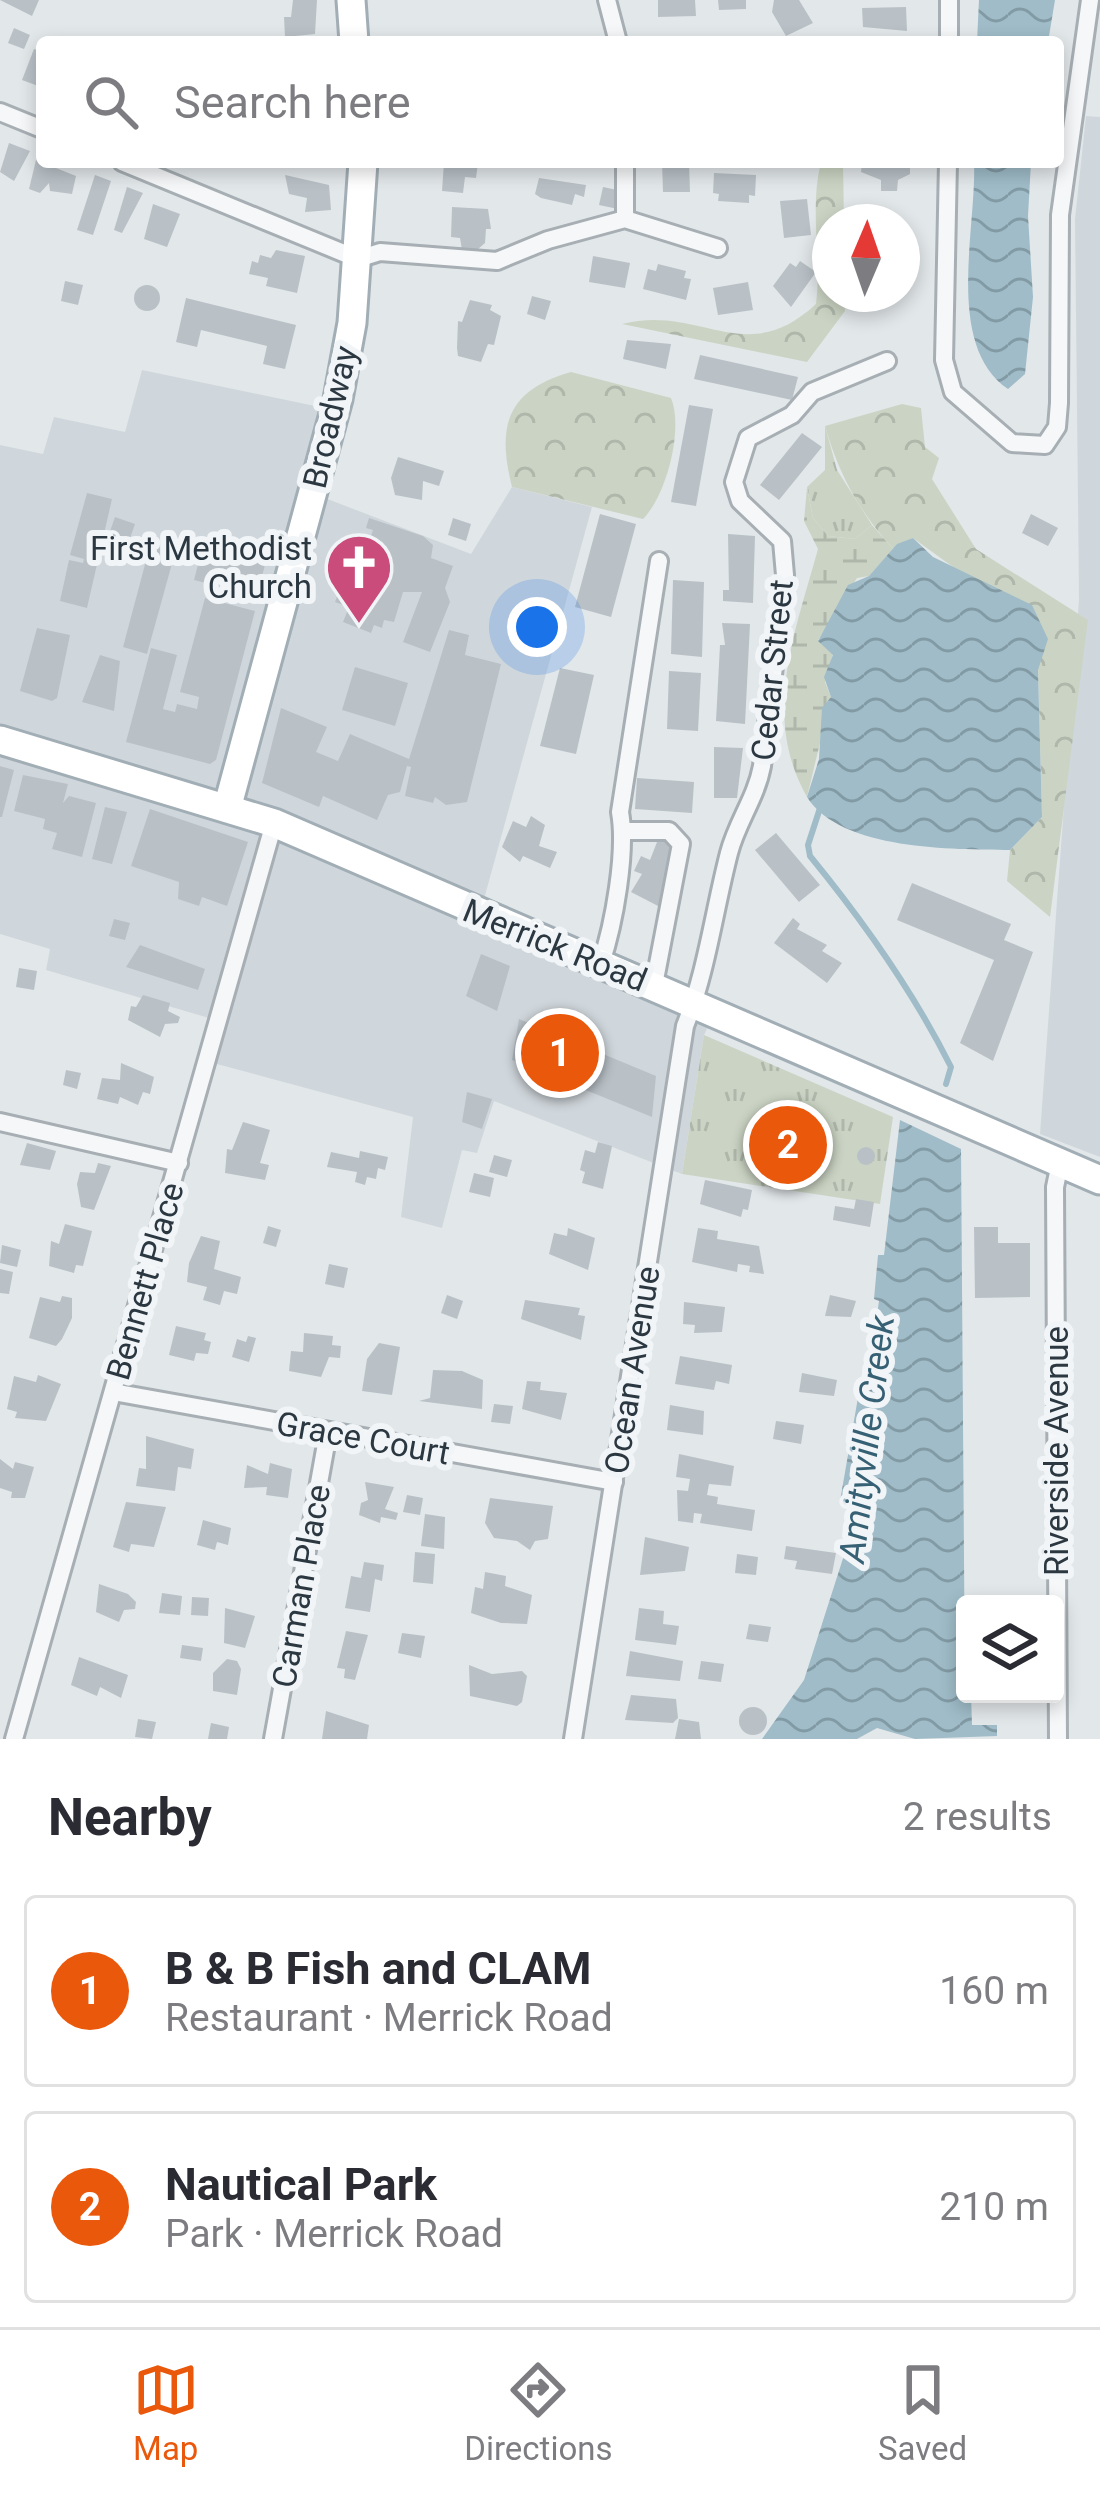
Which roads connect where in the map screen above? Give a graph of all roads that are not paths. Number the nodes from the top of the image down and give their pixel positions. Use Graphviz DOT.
graph roads {
  1 [pos="350,0"];
  2 [pos="607,0"];
  3 [pos="949,0"];
  4 [pos="1090,0"];
  5 [pos="353,36"];
  6 [pos="616,36"];
  7 [pos="949,36"];
  8 [pos="0,112"];
  9 [pos="36,127"];
  10 [pos="137,168"];
  11 [pos="363,168"];
  12 [pos="625,168"];
  13 [pos="948,168"];
  14 [pos="625,219"];
  15 [pos="718,248"];
  16 [pos="358,259"];
  17 [pos="887,362"];
  18 [pos="659,561"];
  19 [pos="0,740"];
  20 [pos="228,806"];
  21 [pos="274,823"];
  22 [pos="623,831"];
  23 [pos="601,963"];
  24 [pos="654,985"];
  25 [pos="694,1003"];
  26 [pos="0,1122"];
  27 [pos="178,1163"];
  28 [pos="1060,1163"];
  29 [pos="1100,1180"];
  30 [pos="113,1392"];
  31 [pos="328,1433"];
  32 [pos="614,1482"];
  33 [pos="14,1739"];
  34 [pos="273,1739"];
  35 [pos="573,1739"];
  36 [pos="1058,1739"];
  1 -- 5 [label="main road"];
  2 -- 6 [label="street"];
  3 -- 7 [label="street"];
  4 -- 13 [label="street"];
  8 -- 9 [label="street"];
  10 -- 16 [label="street"];
  11 -- 16 [label="main road, Broadway"];
  12 -- 14 [label="street"];
  14 -- 15 [label="street"];
  14 -- 16 [label="street"];
  16 -- 20 [label="main road, Broadway"];
  17 -- 25 [label="street, Cedar Street"];
  18 -- 22 [label="street"];
  19 -- 20 [label="main road, Merrick Road"];
  20 -- 21 [label="main road, Merrick Road"];
  21 -- 23 [label="main road, Merrick Road"];
  21 -- 27 [label="street, Bennett Place"];
  22 -- 23 [label="street"];
  22 -- 24 [label="street"];
  23 -- 24 [label="main road, Merrick Road"];
  24 -- 25 [label="main road, Merrick Road"];
  25 -- 28 [label="main road, Merrick Road"];
  25 -- 32 [label="street, Ocean Avenue"];
  26 -- 27 [label="street"];
  27 -- 30 [label="street, Bennett Place"];
  28 -- 29 [label="main road, Merrick Road"];
  28 -- 36 [label="street, Riverside Avenue"];
  30 -- 31 [label="street, Grace Court"];
  30 -- 33 [label="street, Bennett Place"];
  31 -- 32 [label="street, Grace Court"];
  31 -- 34 [label="street, Carman Place"];
  32 -- 35 [label="street, Ocean Avenue"];
}
